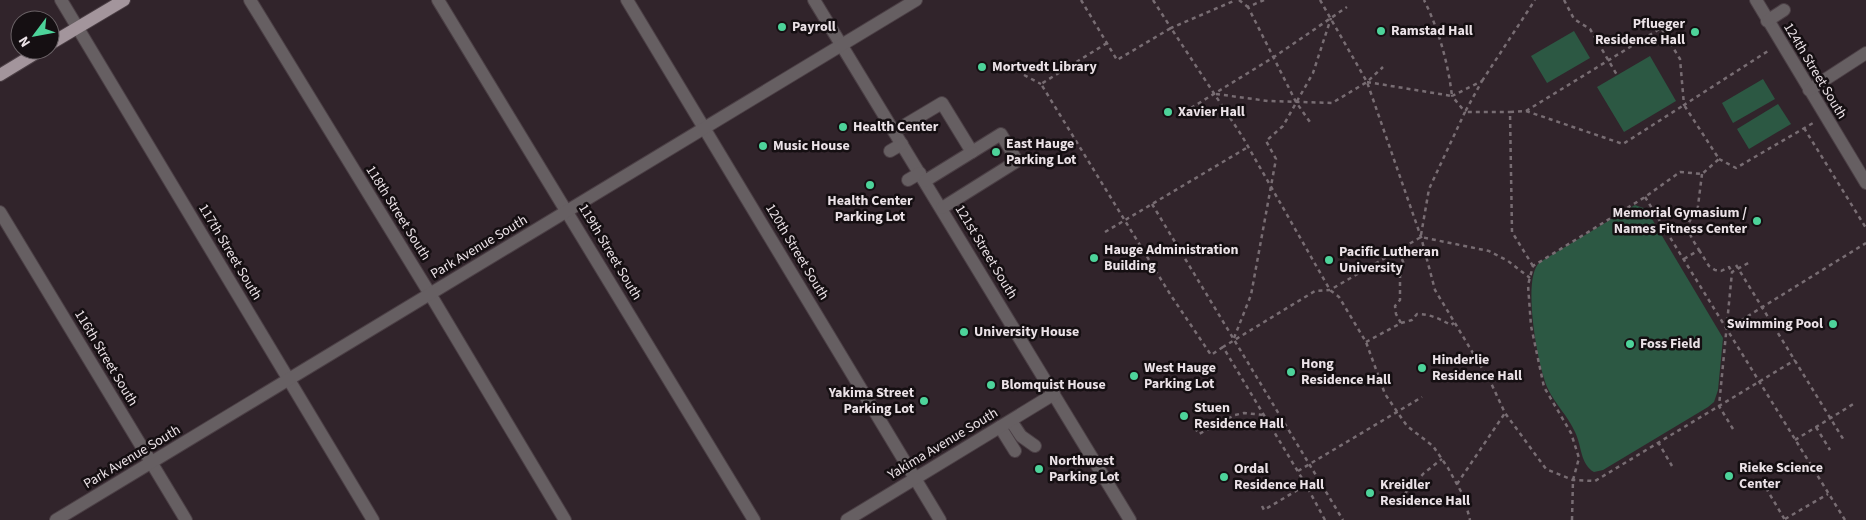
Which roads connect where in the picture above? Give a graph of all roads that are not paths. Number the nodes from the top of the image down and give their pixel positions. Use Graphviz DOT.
graph roads {
  1 [pos="62,0"];
  2 [pos="124,0"];
  3 [pos="250,0"];
  4 [pos="438,0"];
  5 [pos="627,0"];
  6 [pos="814,0"];
  7 [pos="916,0"];
  8 [pos="1756,0"];
  9 [pos="1784,10"];
  10 [pos="1767,20"];
  11 [pos="78,27"];
  12 [pos="60,38"];
  13 [pos="842,45"];
  14 [pos="1866,53"];
  15 [pos="24,60"];
  16 [pos="0,75"];
  17 [pos="1809,90"];
  18 [pos="705,128"];
  19 [pos="895,131"];
  20 [pos="902,144"];
  21 [pos="890,151"];
  22 [pos="972,152"];
  23 [pos="1866,158"];
  24 [pos="1855,165"];
  25 [pos="923,177"];
  26 [pos="908,180"];
  27 [pos="1866,184"];
  28 [pos="942,208"];
  29 [pos="567,211"];
  30 [pos="0,212"];
  31 [pos="430,294"];
  32 [pos="289,379"];
  33 [pos="1059,396"];
  34 [pos="1006,424"];
  35 [pos="1035,446"];
  36 [pos="1015,451"];
  37 [pos="151,463"];
  38 [pos="915,479"];
  39 [pos="56,520"];
  40 [pos="186,520"];
  41 [pos="373,520"];
  42 [pos="565,520"];
  43 [pos="754,520"];
  44 [pos="847,520"];
  45 [pos="940,520"];
  46 [pos="1130,520"];
  1 -- 11 [label="street, 117th Street South"];
  2 -- 11 [label="main road"];
  3 -- 31 [label="street, 118th Street South"];
  4 -- 29 [label="street, 119th Street South"];
  5 -- 18 [label="street, 120th Street South"];
  6 -- 13 [label="street, 121st Street South"];
  7 -- 13 [label="street, Park Avenue South"];
  8 -- 10 [label="street, 124th Street South"];
  9 -- 10 [label="street"];
  10 -- 17 [label="street, 124th Street South"];
  11 -- 12 [label="main road"];
  11 -- 32 [label="street, 117th Street South"];
  13 -- 18 [label="street, Park Avenue South"];
  13 -- 19 [label="street, 121st Street South"];
  14 -- 17 [label="street"];
  15 -- 16 [label="main road"];
  17 -- 24 [label="street, 124th Street South"];
  18 -- 29 [label="street, Park Avenue South"];
  18 -- 38 [label="street, 120th Street South"];
  19 -- 20 [label="street, 121st Street South"];
  19 -- 22 [label="street"];
  20 -- 21 [label="street"];
  20 -- 25 [label="street, 121st Street South"];
  22 -- 25 [label="street"];
  22 -- 28 [label="street"];
  23 -- 24 [label="street"];
  24 -- 27 [label="street, 124th Street South"];
  25 -- 26 [label="street"];
  25 -- 28 [label="street, 121st Street South"];
  28 -- 33 [label="street, 121st Street South"];
  29 -- 31 [label="street, Park Avenue South"];
  29 -- 43 [label="street, 119th Street South"];
  30 -- 37 [label="street, 116th Street South"];
  31 -- 32 [label="street, Park Avenue South"];
  31 -- 42 [label="street, 118th Street South"];
  32 -- 37 [label="street, Park Avenue South"];
  32 -- 41 [label="street, 117th Street South"];
  33 -- 34 [label="street, Yakima Avenue South"];
  33 -- 46 [label="street, 121st Street South"];
  34 -- 35 [label="street"];
  34 -- 36 [label="street"];
  34 -- 38 [label="street, Yakima Avenue South"];
  37 -- 39 [label="street, Park Avenue South"];
  37 -- 40 [label="street, 116th Street South"];
  38 -- 44 [label="street, Yakima Avenue South"];
  38 -- 45 [label="street, 120th Street South"];
}
